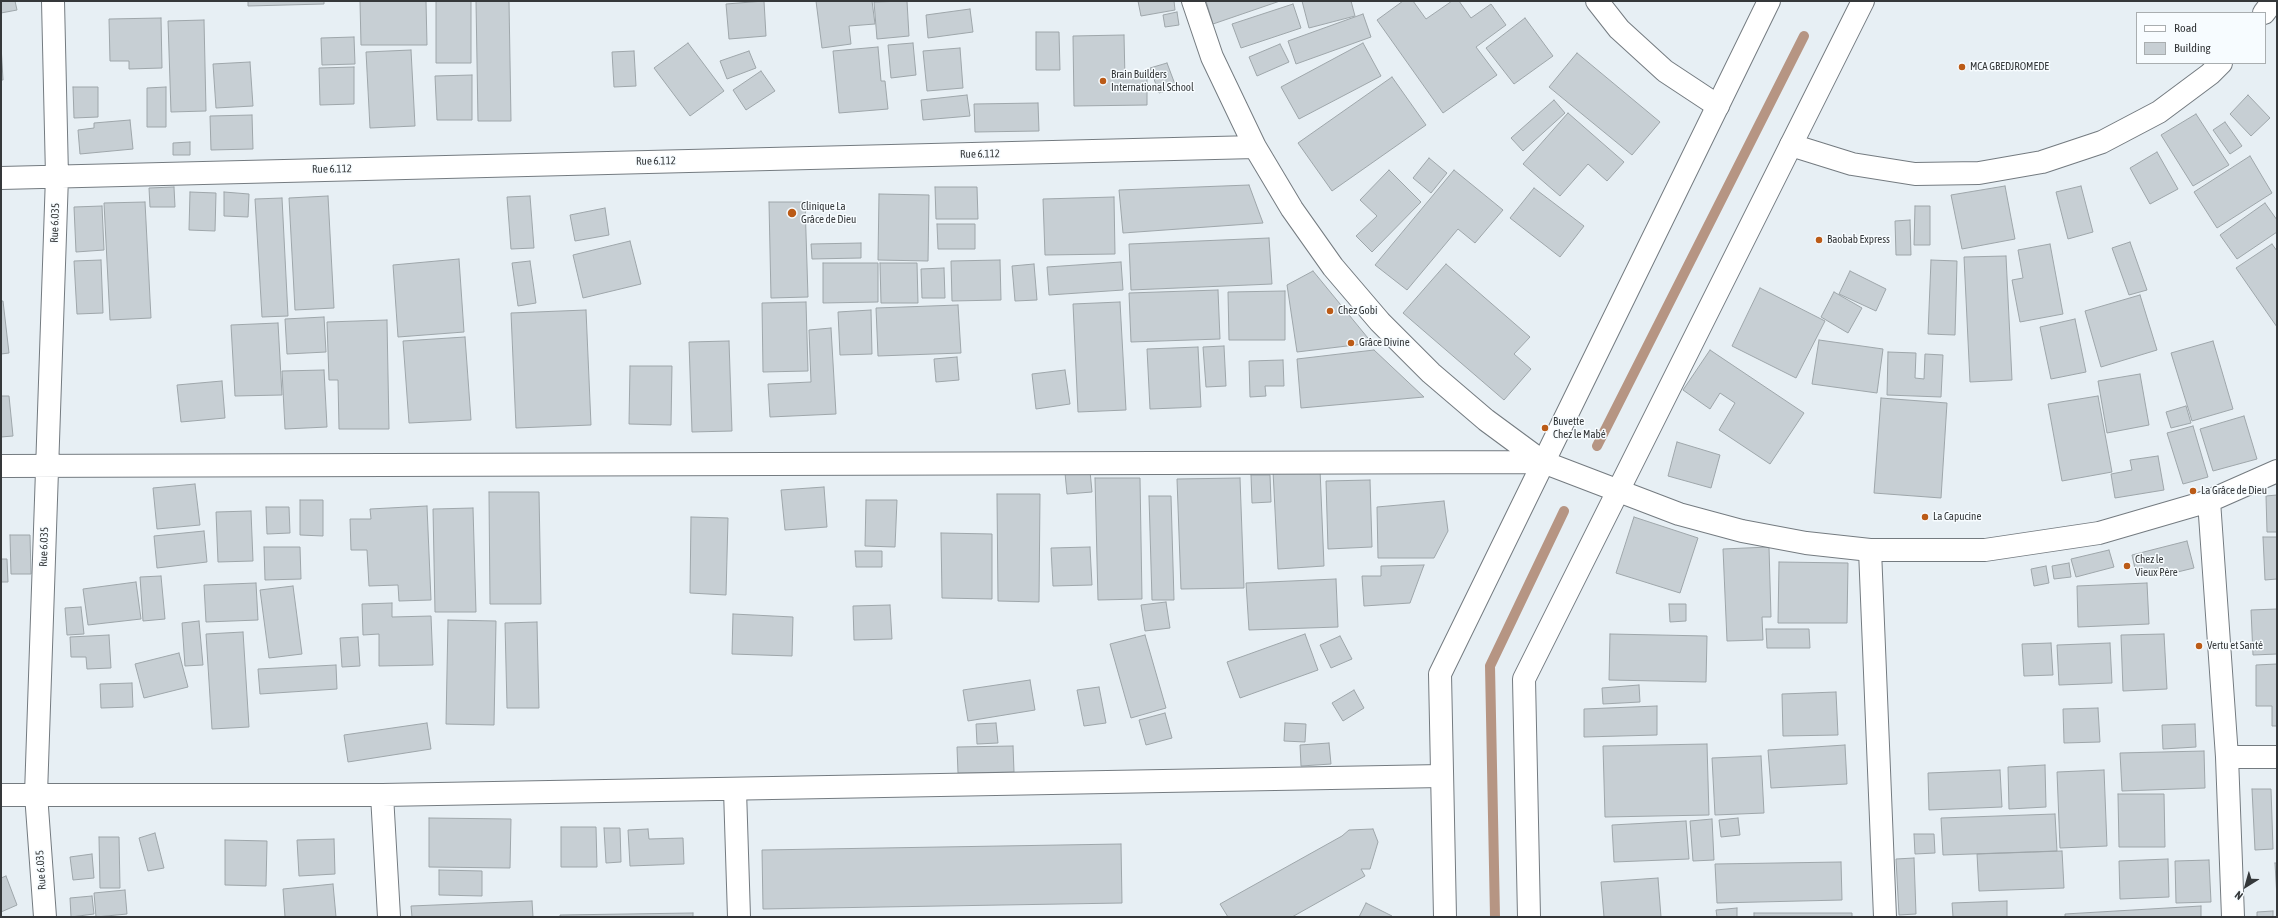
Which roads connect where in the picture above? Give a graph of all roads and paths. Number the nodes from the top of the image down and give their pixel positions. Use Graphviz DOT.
graph roads {
  1 [pos="53,1"];
  2 [pos="1193,1"];
  3 [pos="1597,1"];
  4 [pos="1769,1"];
  5 [pos="1863,1"];
  6 [pos="2273,1"];
  7 [pos="2265,12"];
  8 [pos="2220,64"];
  9 [pos="1718,106"];
  10 [pos="1791,145"];
  11 [pos="1255,147"];
  12 [pos="57,176"];
  13 [pos="1,178"];
  14 [pos="1543,462"];
  15 [pos="47,464"];
  16 [pos="1,466"];
  17 [pos="2277,471"];
  18 [pos="1618,492"];
  19 [pos="2209,501"];
  20 [pos="1870,550"];
  21 [pos="2227,757"];
  22 [pos="2277,757"];
  23 [pos="1442,776"];
  24 [pos="735,790"];
  25 [pos="36,794"];
  26 [pos="1,795"];
  27 [pos="382,795"];
  28 [pos="45,917"];
  29 [pos="389,917"];
  30 [pos="738,917"];
  31 [pos="1445,917"];
  32 [pos="1529,917"];
  33 [pos="1885,917"];
  34 [pos="2233,917"];
  1 -- 12 [label="street, Rue 6.035"];
  2 -- 11 [label="street"];
  3 -- 9 [label="street"];
  4 -- 9 [label="street"];
  5 -- 10 [label="street"];
  6 -- 7 [label="street"];
  8 -- 10 [label="street"];
  9 -- 14 [label="street"];
  10 -- 18 [label="street"];
  11 -- 12 [label="street, Rue 6.112"];
  11 -- 14 [label="street"];
  12 -- 13 [label="street, Rue 6.112"];
  12 -- 15 [label="street, Rue 6.035"];
  14 -- 15 [label="street"];
  14 -- 18 [label="street"];
  14 -- 23 [label="street"];
  15 -- 16 [label="street"];
  15 -- 25 [label="street, Rue 6.035"];
  17 -- 19 [label="street"];
  18 -- 20 [label="street"];
  18 -- 32 [label="street"];
  19 -- 20 [label="street"];
  19 -- 21 [label="street"];
  20 -- 33 [label="street"];
  21 -- 22 [label="street"];
  21 -- 34 [label="street"];
  23 -- 24 [label="street"];
  23 -- 31 [label="street"];
  24 -- 27 [label="street"];
  24 -- 30 [label="street"];
  25 -- 26 [label="street"];
  25 -- 27 [label="street"];
  25 -- 28 [label="street, Rue 6.035"];
  27 -- 29 [label="street"];
}
